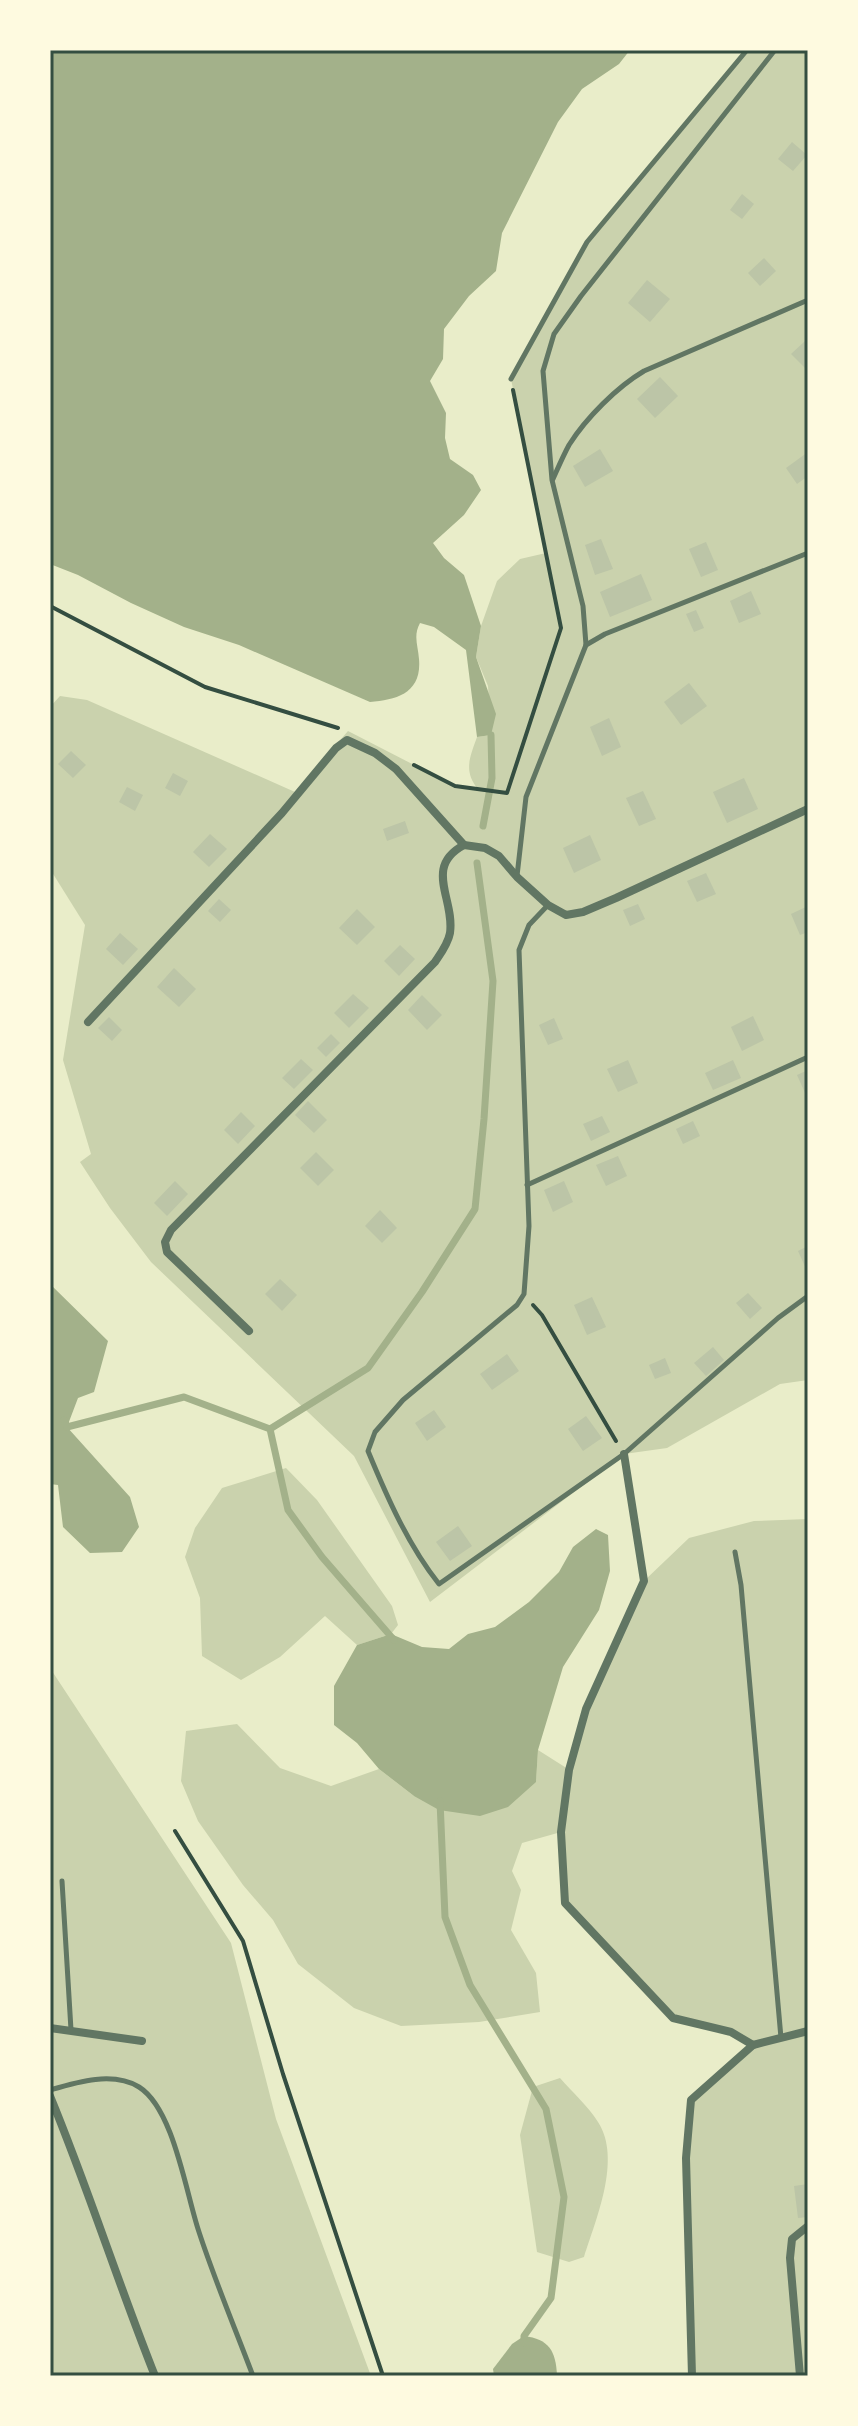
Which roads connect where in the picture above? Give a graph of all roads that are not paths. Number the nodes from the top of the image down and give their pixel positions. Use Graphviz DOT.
graph roads {
  1 [pos="747,50"];
  2 [pos="775,50"];
  3 [pos="808,300"];
  4 [pos="511,379"];
  5 [pos="552,480"];
  6 [pos="808,553"];
  7 [pos="586,645"];
  8 [pos="808,809"];
  9 [pos="464,845"];
  10 [pos="517,877"];
  11 [pos="548,905"];
  12 [pos="88,1022"];
  13 [pos="808,1057"];
  14 [pos="527,1185"];
  15 [pos="808,1296"];
  16 [pos="249,1331"];
  17 [pos="624,1454"];
  18 [pos="735,1552"];
  19 [pos="62,1881"];
  20 [pos="50,2028"];
  21 [pos="71,2030"];
  22 [pos="808,2031"];
  23 [pos="781,2038"];
  24 [pos="142,2041"];
  25 [pos="753,2045"];
  26 [pos="50,2093"];
  27 [pos="808,2226"];
  28 [pos="155,2376"];
  29 [pos="253,2376"];
  30 [pos="692,2376"];
  31 [pos="800,2376"];
  1 -- 4 [label="lane"];
  2 -- 5 [label="lane"];
  3 -- 5 [label="lane"];
  5 -- 7 [label="lane"];
  6 -- 7 [label="lane"];
  7 -- 10 [label="lane"];
  8 -- 11 [label="street"];
  9 -- 10 [label="street"];
  9 -- 12 [label="street"];
  9 -- 16 [label="street"];
  10 -- 11 [label="street"];
  11 -- 14 [label="lane"];
  13 -- 14 [label="lane"];
  14 -- 17 [label="lane"];
  15 -- 17 [label="lane"];
  17 -- 25 [label="street"];
  18 -- 23 [label="lane"];
  19 -- 21 [label="lane"];
  20 -- 21 [label="street"];
  21 -- 24 [label="street"];
  22 -- 23 [label="street"];
  23 -- 25 [label="street"];
  25 -- 30 [label="street"];
  26 -- 28 [label="street"];
  26 -- 29 [label="lane"];
  27 -- 31 [label="street"];
}
